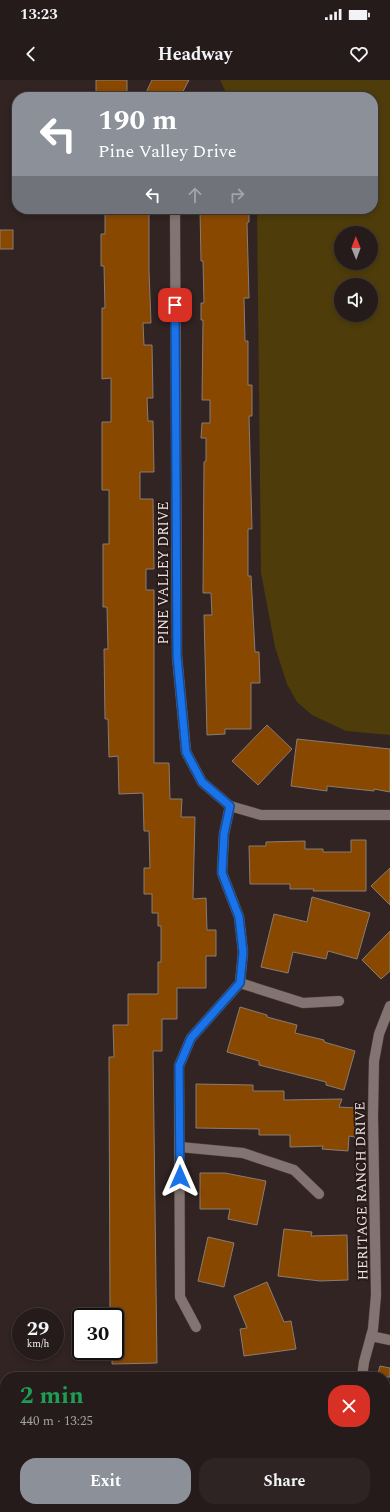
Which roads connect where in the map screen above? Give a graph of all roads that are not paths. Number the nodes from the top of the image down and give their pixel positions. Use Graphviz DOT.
graph roads {
  1 [pos="175,214"];
  2 [pos="230,806"];
  3 [pos="390,815"];
  4 [pos="240,983"];
  5 [pos="339,1001"];
  6 [pos="390,1006"];
  7 [pos="180,1147"];
  8 [pos="319,1194"];
  9 [pos="196,1328"];
  10 [pos="371,1336"];
  11 [pos="390,1340"];
  12 [pos="363,1372"];
  1 -- 2 [label="street, PINE VALLEY DRIVE"];
  2 -- 3 [label="street, PINE VALLEY DRIVE"];
  2 -- 4 [label="street"];
  4 -- 5 [label="street"];
  4 -- 7 [label="street"];
  6 -- 10 [label="street, HERITAGE RANCH DRIVE"];
  7 -- 8 [label="street"];
  7 -- 9 [label="street"];
  10 -- 11 [label="street"];
  10 -- 12 [label="street, HERITAGE RANCH DRIVE"];
}
